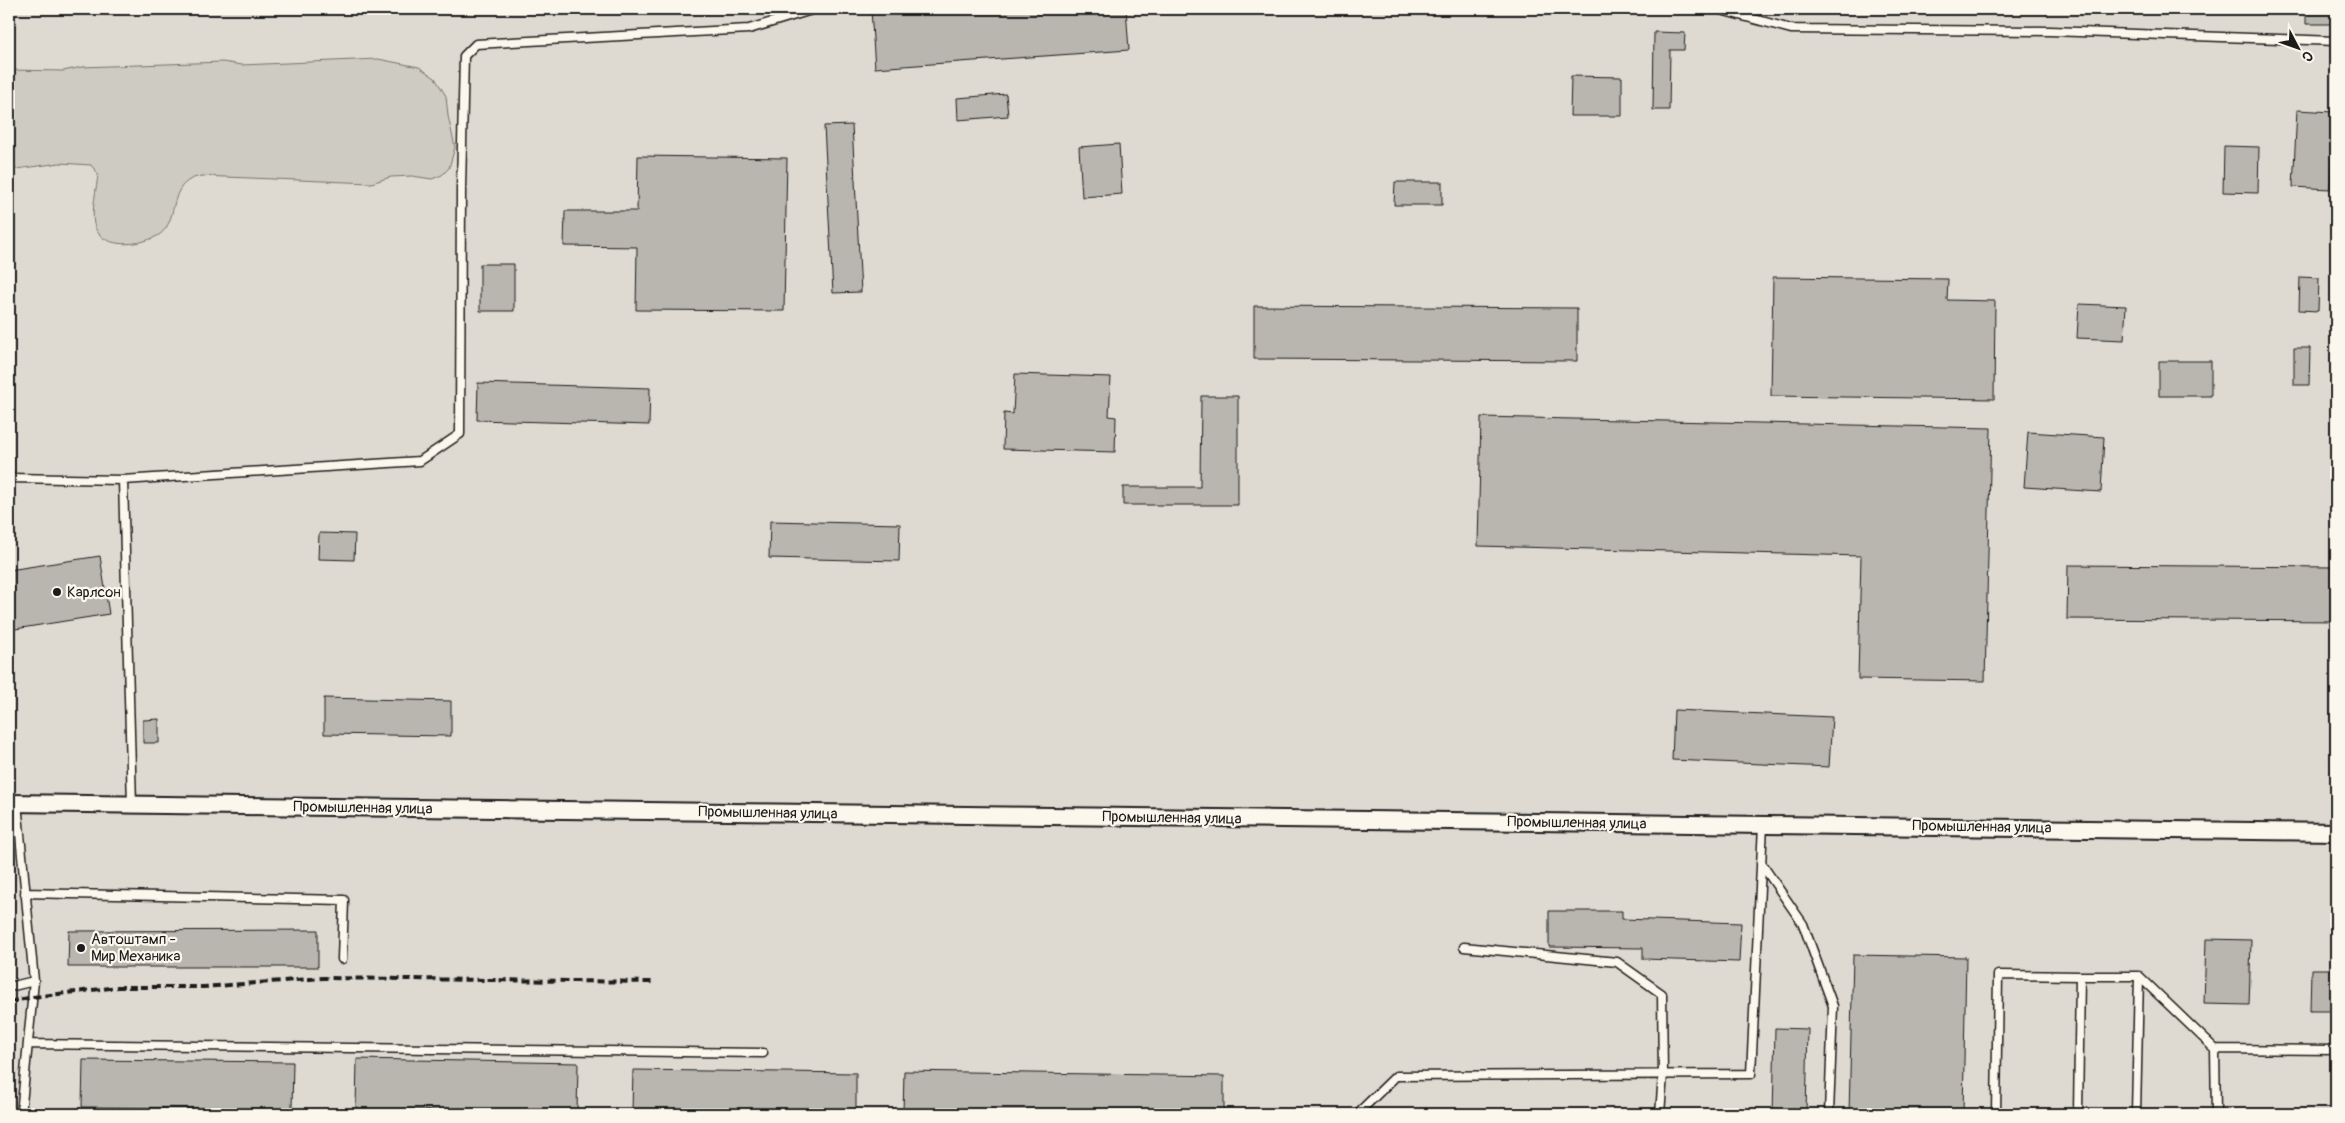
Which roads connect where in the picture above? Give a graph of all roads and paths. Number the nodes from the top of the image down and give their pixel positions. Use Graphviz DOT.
graph roads {
  1 [pos="815,9"];
  2 [pos="1717,9"];
  3 [pos="2336,41"];
  4 [pos="9,478"];
  5 [pos="123,480"];
  6 [pos="13,803"];
  7 [pos="132,805"];
  8 [pos="1763,825"];
  9 [pos="2336,832"];
  10 [pos="1761,863"];
  11 [pos="25,892"];
  12 [pos="1464,947"];
  13 [pos="342,959"];
  14 [pos="2080,976"];
  15 [pos="2139,976"];
  16 [pos="34,981"];
  17 [pos="9,987"];
  18 [pos="28,1044"];
  19 [pos="2215,1049"];
  20 [pos="2336,1050"];
  21 [pos="763,1052"];
  22 [pos="1663,1074"];
  23 [pos="21,1114"];
  24 [pos="1357,1114"];
  25 [pos="1660,1114"];
  26 [pos="1829,1114"];
  27 [pos="1996,1114"];
  28 [pos="2078,1114"];
  29 [pos="2136,1114"];
  30 [pos="2216,1114"];
  1 -- 5 [label="lane"];
  2 -- 3 [label="lane"];
  4 -- 5 [label="lane"];
  5 -- 7 [label="lane"];
  6 -- 7 [label="street, Промышленная улица"];
  6 -- 11 [label="lane"];
  7 -- 8 [label="street, Промышленная улица"];
  8 -- 9 [label="street, Промышленная улица"];
  8 -- 10 [label="lane"];
  10 -- 22 [label="lane"];
  10 -- 26 [label="lane"];
  11 -- 13 [label="lane"];
  11 -- 16 [label="lane"];
  12 -- 22 [label="lane"];
  14 -- 15 [label="lane"];
  14 -- 27 [label="lane"];
  14 -- 28 [label="lane"];
  15 -- 19 [label="lane"];
  15 -- 29 [label="lane"];
  16 -- 17 [label="lane"];
  16 -- 18 [label="lane"];
  18 -- 21 [label="lane"];
  18 -- 23 [label="lane"];
  19 -- 20 [label="lane"];
  19 -- 30 [label="lane"];
  22 -- 24 [label="lane"];
  22 -- 25 [label="lane"];
}
